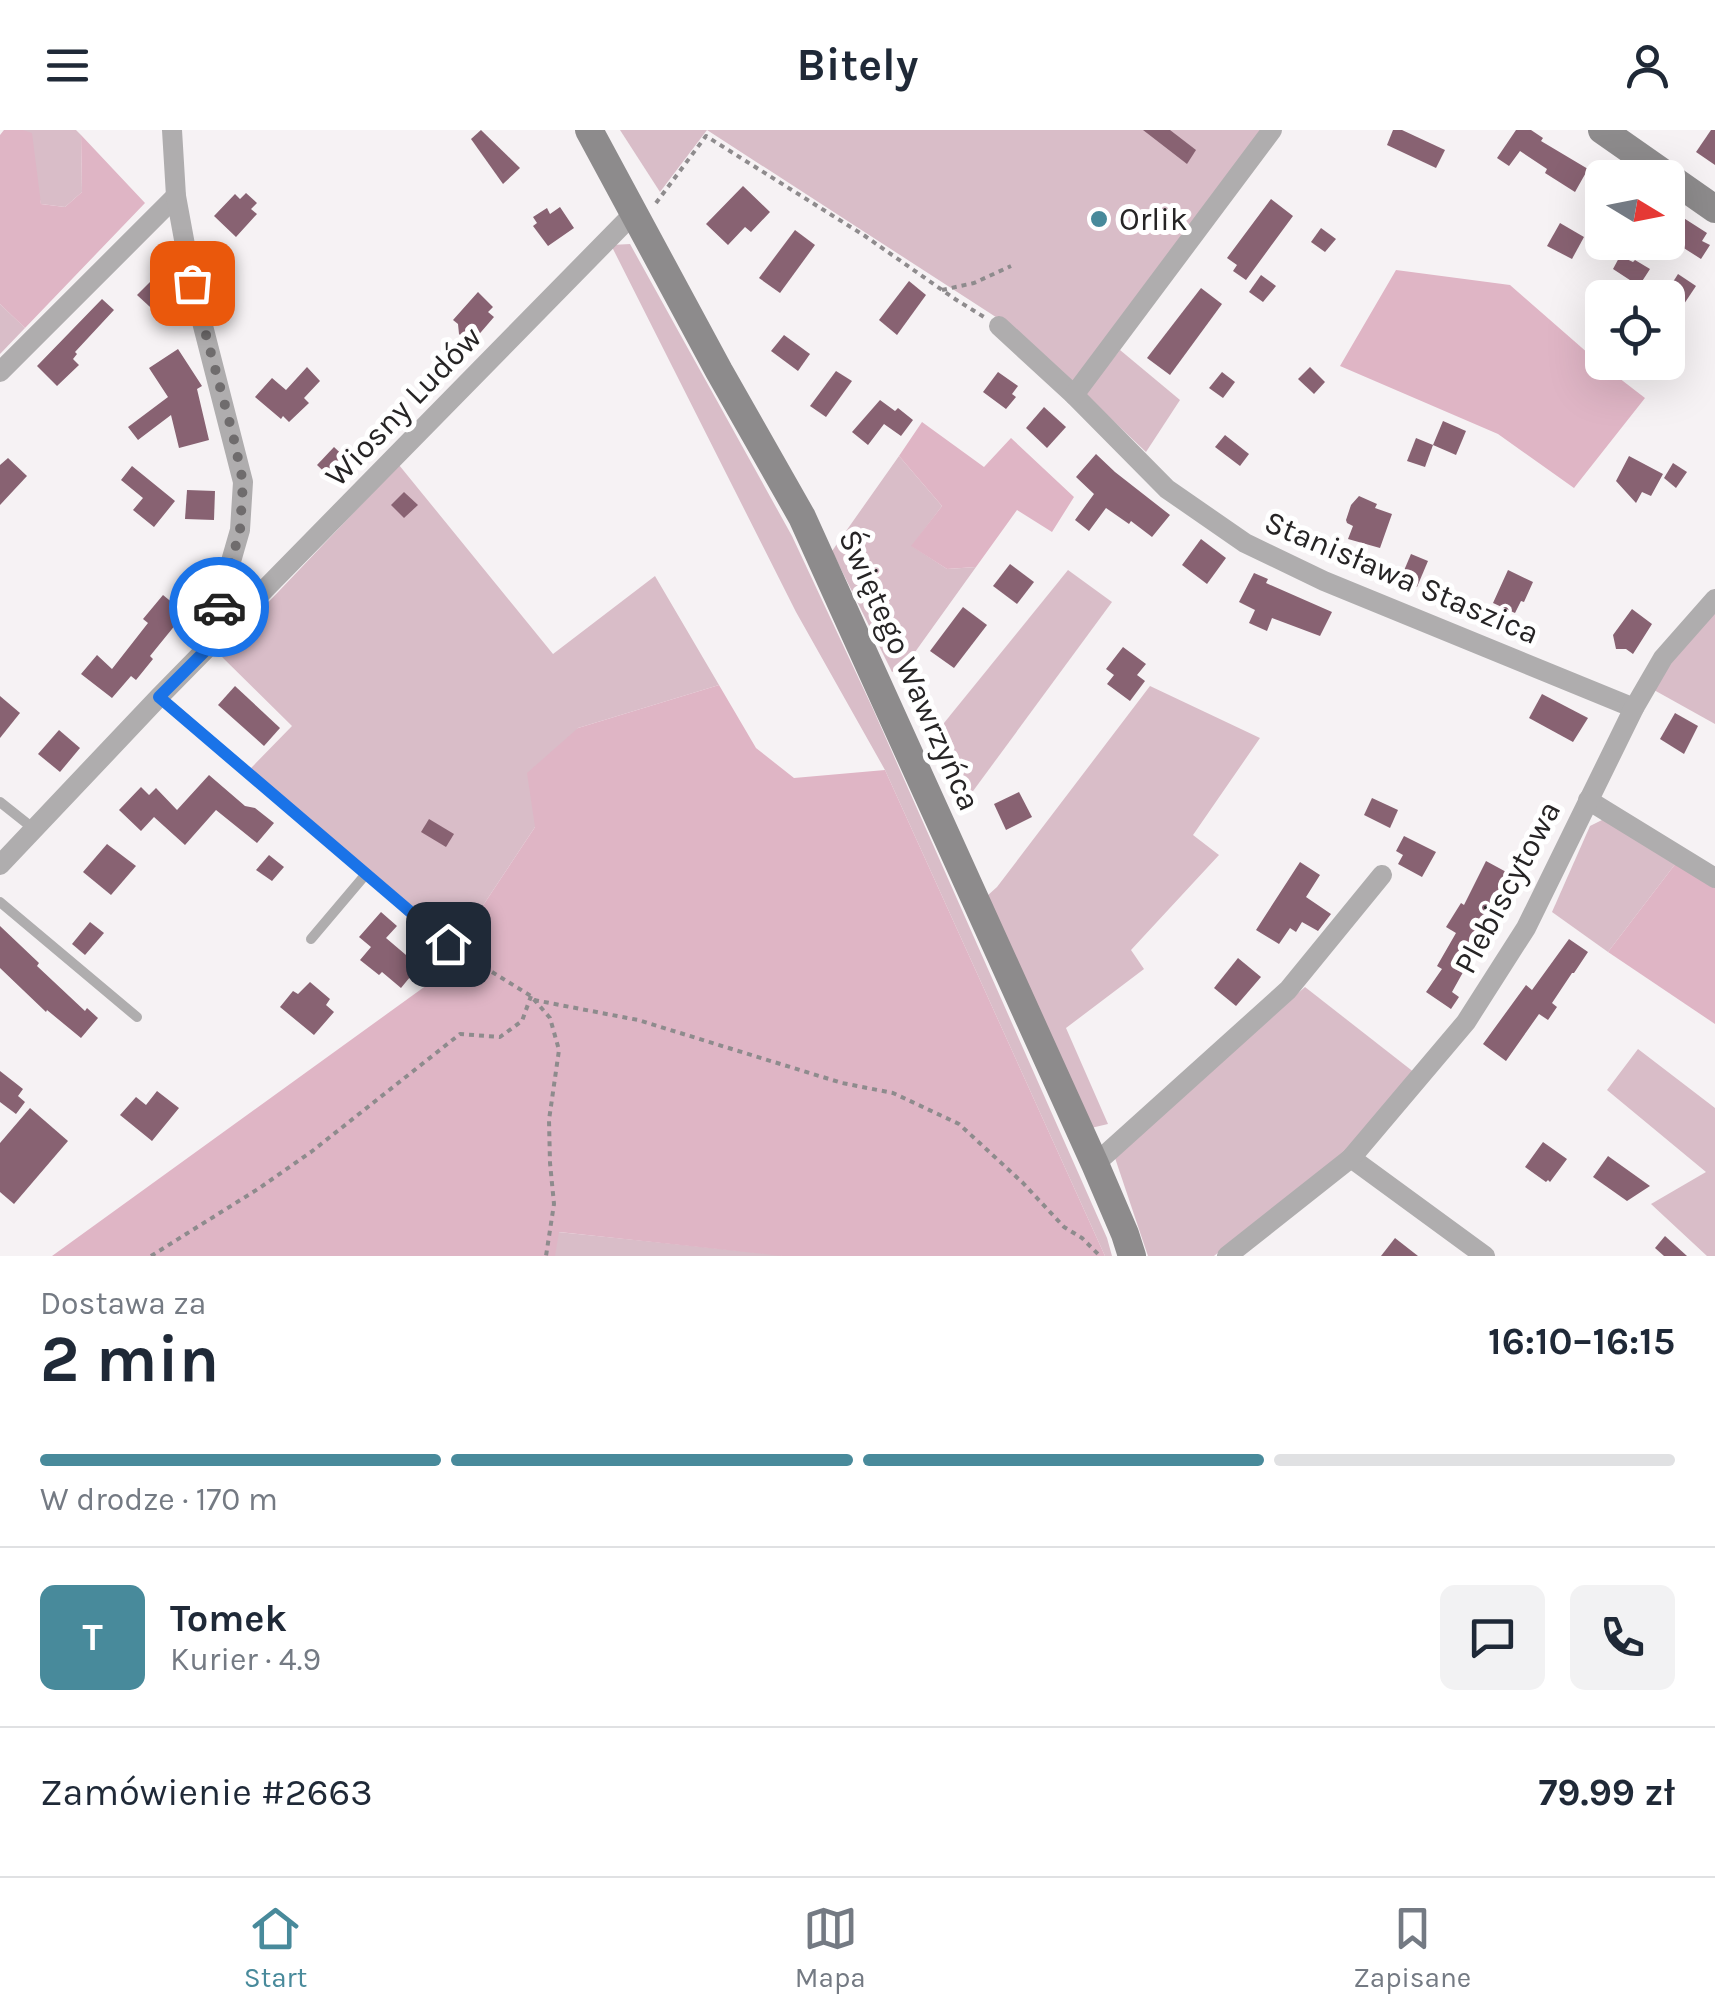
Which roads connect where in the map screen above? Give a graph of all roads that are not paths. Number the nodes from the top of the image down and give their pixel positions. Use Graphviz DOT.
graph roads {
  1 [pos="172,130"];
  2 [pos="588,130"];
  3 [pos="1272,130"];
  4 [pos="1602,130"];
  5 [pos="176,196"];
  6 [pos="1715,209"];
  7 [pos="644,211"];
  8 [pos="1000,326"];
  9 [pos="0,372"];
  10 [pos="1074,395"];
  11 [pos="1715,599"];
  12 [pos="214,642"];
  13 [pos="159,697"];
  14 [pos="1634,708"];
  15 [pos="1588,800"];
  16 [pos="0,802"];
  17 [pos="34,829"];
  18 [pos="0,866"];
  19 [pos="366,874"];
  20 [pos="1382,875"];
  21 [pos="1715,878"];
  22 [pos="0,902"];
  23 [pos="311,939"];
  24 [pos="448,944"];
  25 [pos="136,1017"];
  26 [pos="1351,1158"];
  27 [pos="1095,1164"];
  28 [pos="1132,1256"];
  29 [pos="1228,1256"];
  30 [pos="1485,1256"];
  1 -- 5 [label="street"];
  2 -- 7 [label="street, Świętego Wawrzyńca"];
  3 -- 10 [label="street"];
  4 -- 6 [label="street"];
  5 -- 9 [label="street"];
  5 -- 12 [label="street"];
  7 -- 12 [label="street, Wiosny Ludów"];
  7 -- 27 [label="street, Świętego Wawrzyńca"];
  8 -- 10 [label="street, Stanisława Staszica"];
  10 -- 14 [label="street, Stanisława Staszica"];
  11 -- 14 [label="street, Plebiscytowa"];
  12 -- 13 [label="street, Wiosny Ludów"];
  13 -- 17 [label="street, Wiosny Ludów"];
  13 -- 19 [label="lane"];
  14 -- 15 [label="street, Plebiscytowa"];
  15 -- 21 [label="street"];
  15 -- 26 [label="street, Plebiscytowa"];
  16 -- 17 [label="lane"];
  17 -- 18 [label="street, Wiosny Ludów"];
  19 -- 23 [label="lane"];
  19 -- 24 [label="lane"];
  20 -- 27 [label="street"];
  22 -- 25 [label="lane"];
  26 -- 29 [label="street, Plebiscytowa"];
  26 -- 30 [label="street"];
  27 -- 28 [label="street, Świętego Wawrzyńca"];
}
